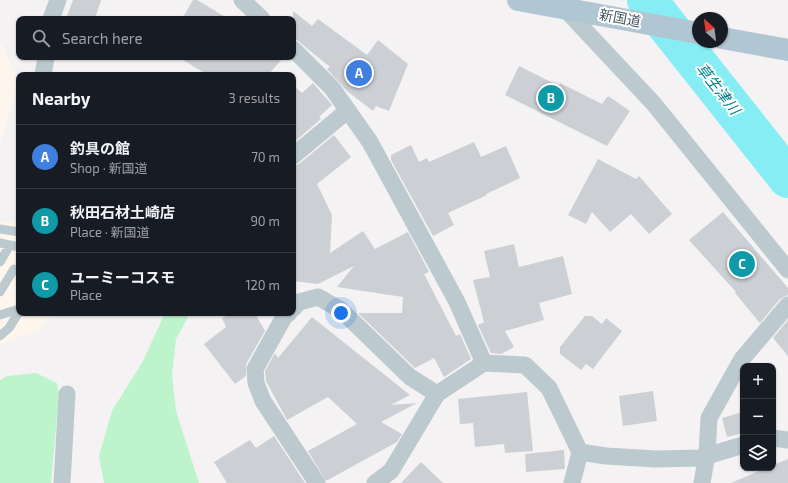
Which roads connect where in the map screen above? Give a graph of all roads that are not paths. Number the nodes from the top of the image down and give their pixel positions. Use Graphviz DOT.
graph roads {
  1 [pos="58,0"];
  2 [pos="242,0"];
  3 [pos="518,0"];
  4 [pos="564,8"];
  5 [pos="52,16"];
  6 [pos="259,16"];
  7 [pos="692,32"];
  8 [pos="728,39"];
  9 [pos="787,50"];
  10 [pos="296,53"];
  11 [pos="46,60"];
  12 [pos="44,72"];
  13 [pos="347,111"];
  14 [pos="296,154"];
  15 [pos="0,229"];
  16 [pos="16,232"];
  17 [pos="0,243"];
  18 [pos="10,245"];
  19 [pos="16,246"];
  20 [pos="0,262"];
  21 [pos="16,270"];
  22 [pos="788,270"];
  23 [pos="0,292"];
  24 [pos="296,305"];
  25 [pos="788,305"];
  26 [pos="16,310"];
  27 [pos="0,315"];
  28 [pos="16,316"];
  29 [pos="285,316"];
  30 [pos="0,336"];
  31 [pos="484,363"];
  32 [pos="67,394"];
  33 [pos="437,394"];
  34 [pos="776,438"];
  35 [pos="788,440"];
  36 [pos="740,446"];
  37 [pos="580,452"];
  38 [pos="707,454"];
  39 [pos="62,483"];
  40 [pos="317,483"];
  41 [pos="375,483"];
  42 [pos="572,483"];
  43 [pos="702,483"];
  1 -- 5 [label="street"];
  2 -- 6 [label="street"];
  3 -- 4 [label="main road, 新国道"];
  4 -- 7 [label="main road, 新国道"];
  4 -- 22 [label="street"];
  8 -- 9 [label="main road"];
  10 -- 13 [label="street"];
  11 -- 12 [label="street"];
  13 -- 14 [label="street"];
  13 -- 31 [label="street"];
  15 -- 16 [label="lane"];
  17 -- 18 [label="lane"];
  18 -- 19 [label="lane"];
  18 -- 20 [label="lane"];
  21 -- 23 [label="lane"];
  24 -- 33 [label="street"];
  25 -- 38 [label="street"];
  26 -- 27 [label="lane"];
  28 -- 30 [label="lane"];
  29 -- 40 [label="street"];
  31 -- 33 [label="street"];
  31 -- 37 [label="street"];
  32 -- 39 [label="street"];
  33 -- 41 [label="street"];
  34 -- 35 [label="street"];
  36 -- 38 [label="street"];
  37 -- 38 [label="street"];
  37 -- 42 [label="street"];
  38 -- 43 [label="street"];
}
